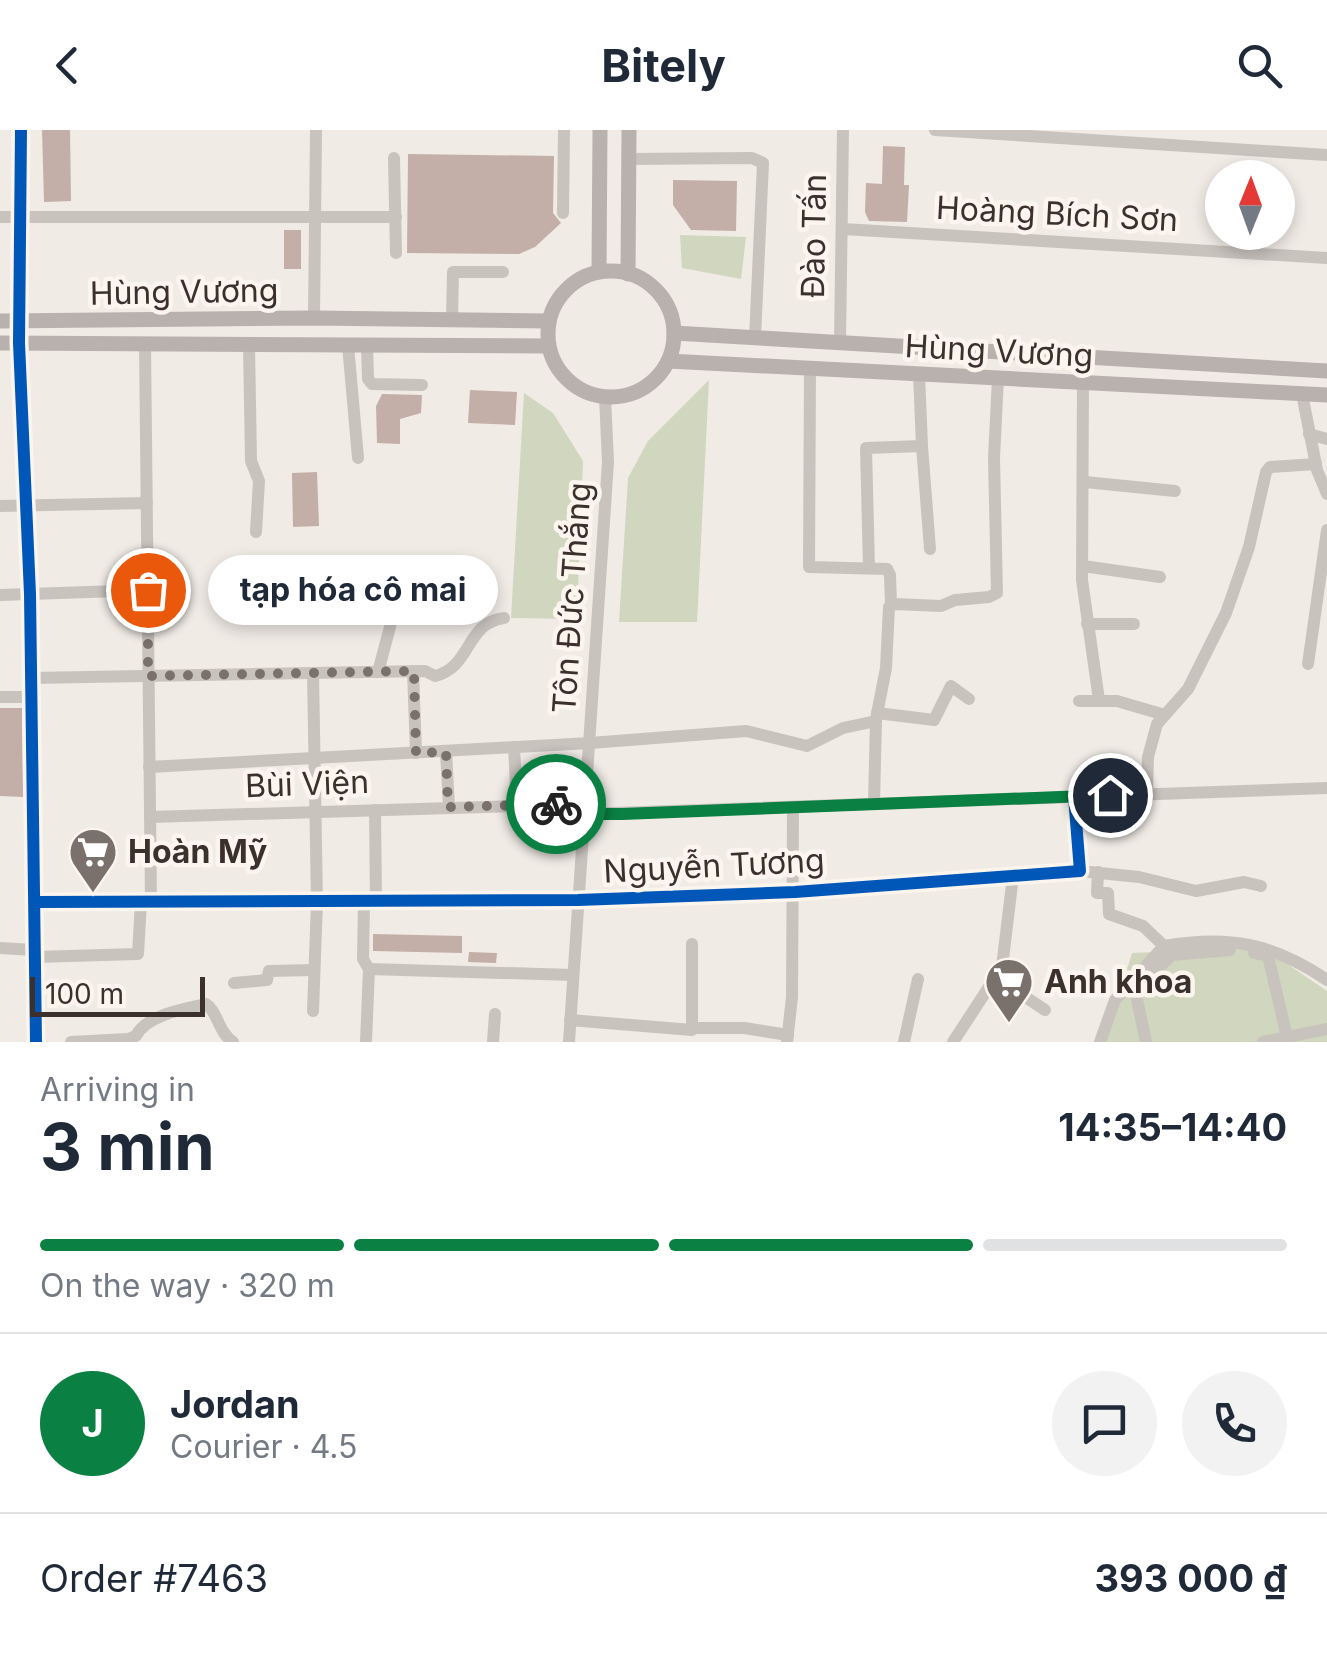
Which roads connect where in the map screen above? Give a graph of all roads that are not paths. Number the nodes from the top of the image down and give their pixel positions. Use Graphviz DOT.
graph roads {
  1 [pos="21,130"];
  2 [pos="316,130"];
  3 [pos="564,130"];
  4 [pos="600,130"];
  5 [pos="629,130"];
  6 [pos="842,130"];
  7 [pos="935,130"];
  8 [pos="1327,155"];
  9 [pos="394,158"];
  10 [pos="629,159"];
  11 [pos="563,213"];
  12 [pos="0,217"];
  13 [pos="20,217"];
  14 [pos="396,217"];
  15 [pos="315,219"];
  16 [pos="843,229"];
  17 [pos="396,254"];
  18 [pos="1327,258"];
  19 [pos="503,272"];
  20 [pos="599,272"];
  21 [pos="628,274"];
  22 [pos="314,318"];
  23 [pos="452,320"];
  24 [pos="548,321"];
  25 [pos="0,322"];
  26 [pos="19,322"];
  27 [pos="674,333"];
  28 [pos="755,338"];
  29 [pos="840,342"];
  30 [pos="0,343"];
  31 [pos="19,344"];
  32 [pos="145,344"];
  33 [pos="249,345"];
  34 [pos="348,345"];
  35 [pos="367,346"];
  36 [pos="548,346"];
  37 [pos="1084,356"];
  38 [pos="668,361"];
  39 [pos="810,368"];
  40 [pos="1327,371"];
  41 [pos="919,374"];
  42 [pos="998,378"];
  43 [pos="1083,382"];
  44 [pos="422,385"];
  45 [pos="1302,394"];
  46 [pos="1327,395"];
  47 [pos="605,398"];
  48 [pos="1309,434"];
  49 [pos="1327,439"];
  50 [pos="922,446"];
  51 [pos="358,458"];
  52 [pos="1316,464"];
  53 [pos="1085,482"];
  54 [pos="1175,491"];
  55 [pos="1327,494"];
  56 [pos="146,503"];
  57 [pos="0,506"];
  58 [pos="26,506"];
  59 [pos="1327,530"];
  60 [pos="256,532"];
  61 [pos="930,549"];
  62 [pos="1082,566"];
  63 [pos="868,568"];
  64 [pos="1160,577"];
  65 [pos="148,590"];
  66 [pos="0,594"];
  67 [pos="30,594"];
  68 [pos="430,600"];
  69 [pos="891,605"];
  70 [pos="504,618"];
  71 [pos="1086,624"];
  72 [pos="1134,624"];
  73 [pos="1308,664"];
  74 [pos="419,671"];
  75 [pos="378,672"];
  76 [pos="313,673"];
  77 [pos="148,676"];
  78 [pos="31,678"];
  79 [pos="0,696"];
  80 [pos="31,697"];
  81 [pos="969,699"];
  82 [pos="1080,700"];
  83 [pos="1098,700"];
  84 [pos="1165,716"];
  85 [pos="876,717"];
  86 [pos="590,743"];
  87 [pos="514,748"];
  88 [pos="446,752"];
  89 [pos="416,753"];
  90 [pos="315,759"];
  91 [pos="150,767"];
  92 [pos="1327,788"];
  93 [pos="1146,794"];
  94 [pos="1074,796"];
  95 [pos="874,804"];
  96 [pos="517,805"];
  97 [pos="448,807"];
  98 [pos="793,808"];
  99 [pos="585,809"];
  100 [pos="375,810"];
  101 [pos="315,811"];
  102 [pos="150,816"];
  103 [pos="1080,871"];
  104 [pos="1098,872"];
  105 [pos="1013,876"];
  106 [pos="1261,886"];
  107 [pos="794,892"];
  108 [pos="578,900"];
  109 [pos="34,902"];
  110 [pos="146,902"];
  111 [pos="317,902"];
  112 [pos="370,902"];
  113 [pos="692,944"];
  114 [pos="1164,946"];
  115 [pos="0,948"];
  116 [pos="34,954"];
  117 [pos="369,969"];
  118 [pos="314,970"];
  119 [pos="573,975"];
  120 [pos="918,978"];
  121 [pos="997,978"];
  122 [pos="1327,980"];
  123 [pos="234,983"];
  124 [pos="313,1010"];
  125 [pos="1045,1010"];
  126 [pos="495,1014"];
  127 [pos="570,1020"];
  128 [pos="694,1028"];
  129 [pos="1327,1029"];
  130 [pos="1288,1037"];
  131 [pos="788,1038"];
  132 [pos="36,1042"];
  133 [pos="71,1042"];
  134 [pos="233,1042"];
  135 [pos="366,1042"];
  136 [pos="493,1042"];
  137 [pos="568,1042"];
  138 [pos="904,1042"];
  139 [pos="954,1042"];
  140 [pos="1100,1042"];
  141 [pos="1146,1042"];
  142 [pos="1262,1042"];
  1 -- 13 [label="street"];
  2 -- 15 [label="street"];
  3 -- 11 [label="street"];
  4 -- 20 [label="main road"];
  5 -- 10 [label="main road"];
  6 -- 16 [label="street, Đào Tấn"];
  7 -- 8 [label="street"];
  9 -- 14 [label="street"];
  10 -- 21 [label="main road"];
  10 -- 28 [label="street"];
  12 -- 13 [label="street"];
  13 -- 15 [label="street"];
  13 -- 26 [label="street"];
  14 -- 15 [label="street"];
  14 -- 17 [label="street"];
  15 -- 22 [label="street"];
  16 -- 18 [label="street, Hoàng Bích Sơn"];
  16 -- 29 [label="street, Đào Tấn"];
  19 -- 23 [label="street"];
  20 -- 21 [label="main road"];
  20 -- 24 [label="main road"];
  21 -- 27 [label="main road"];
  22 -- 23 [label="main road, Hùng Vương"];
  22 -- 26 [label="main road, Hùng Vương"];
  23 -- 24 [label="main road, Hùng Vương"];
  24 -- 36 [label="main road"];
  25 -- 26 [label="main road, Hùng Vương"];
  26 -- 31 [label="street"];
  27 -- 28 [label="main road, Hùng Vương"];
  27 -- 38 [label="main road"];
  28 -- 29 [label="main road, Hùng Vương"];
  29 -- 37 [label="main road, Hùng Vương"];
  30 -- 31 [label="main road, Hùng Vương"];
  31 -- 32 [label="main road, Hùng Vương"];
  31 -- 58 [label="street"];
  32 -- 33 [label="main road, Hùng Vương"];
  32 -- 56 [label="street"];
  33 -- 34 [label="main road, Hùng Vương"];
  33 -- 60 [label="street"];
  34 -- 35 [label="main road, Hùng Vương"];
  34 -- 51 [label="street"];
  35 -- 36 [label="main road, Hùng Vương"];
  35 -- 44 [label="street"];
  36 -- 47 [label="main road"];
  37 -- 40 [label="main road, Hùng Vương"];
  37 -- 43 [label="main road"];
  38 -- 39 [label="main road, Hùng Vương"];
  38 -- 47 [label="main road"];
  39 -- 41 [label="main road, Hùng Vương"];
  39 -- 63 [label="street"];
  41 -- 42 [label="main road, Hùng Vương"];
  41 -- 50 [label="street"];
  42 -- 43 [label="main road, Hùng Vương"];
  42 -- 69 [label="street"];
  43 -- 45 [label="main road, Hùng Vương"];
  43 -- 53 [label="street"];
  45 -- 46 [label="main road, Hùng Vương"];
  45 -- 48 [label="street"];
  47 -- 86 [label="street, Tôn Đức Thắng"];
  48 -- 49 [label="street"];
  48 -- 52 [label="street"];
  50 -- 61 [label="street"];
  50 -- 63 [label="street"];
  52 -- 55 [label="street"];
  52 -- 84 [label="street"];
  53 -- 54 [label="street"];
  53 -- 62 [label="street"];
  56 -- 58 [label="street"];
  56 -- 65 [label="street"];
  57 -- 58 [label="street"];
  58 -- 67 [label="street"];
  59 -- 73 [label="street"];
  62 -- 64 [label="street"];
  62 -- 71 [label="street"];
  63 -- 69 [label="street"];
  65 -- 67 [label="street"];
  65 -- 77 [label="street"];
  66 -- 67 [label="street"];
  67 -- 78 [label="street"];
  68 -- 75 [label="street"];
  69 -- 85 [label="street"];
  70 -- 74 [label="street"];
  71 -- 72 [label="street"];
  71 -- 83 [label="street"];
  74 -- 75 [label="street"];
  74 -- 89 [label="street"];
  75 -- 76 [label="street"];
  76 -- 77 [label="street"];
  76 -- 90 [label="street"];
  77 -- 78 [label="street"];
  77 -- 91 [label="street"];
  78 -- 80 [label="street"];
  79 -- 80 [label="street"];
  80 -- 109 [label="street"];
  81 -- 85 [label="street"];
  82 -- 83 [label="street"];
  83 -- 84 [label="street"];
  84 -- 93 [label="street"];
  85 -- 86 [label="street"];
  85 -- 95 [label="street"];
  86 -- 87 [label="street"];
  86 -- 99 [label="street, Tôn Đức Thắng"];
  87 -- 88 [label="street"];
  87 -- 96 [label="street"];
  88 -- 89 [label="street"];
  88 -- 97 [label="street"];
  89 -- 90 [label="street"];
  90 -- 91 [label="street"];
  90 -- 101 [label="street"];
  91 -- 102 [label="street"];
  92 -- 93 [label="street, Bùi Viện"];
  93 -- 94 [label="street, Bùi Viện"];
  94 -- 95 [label="street, Bùi Viện"];
  94 -- 103 [label="street"];
  95 -- 98 [label="street, Bùi Viện"];
  96 -- 97 [label="street, Bùi Viện"];
  96 -- 99 [label="street, Bùi Viện"];
  97 -- 100 [label="street, Bùi Viện"];
  98 -- 99 [label="street, Bùi Viện"];
  98 -- 107 [label="street"];
  99 -- 108 [label="street, Tôn Đức Thắng"];
  100 -- 101 [label="street, Bùi Viện"];
  100 -- 112 [label="street"];
  101 -- 102 [label="street, Bùi Viện"];
  101 -- 111 [label="street"];
  102 -- 110 [label="street"];
  103 -- 104 [label="street, Nguyễn Tương"];
  103 -- 105 [label="street, Nguyễn Tương"];
  104 -- 106 [label="street, Nguyễn Tương"];
  104 -- 114 [label="street"];
  105 -- 107 [label="street, Nguyễn Tương"];
  105 -- 121 [label="street"];
  107 -- 108 [label="street, Nguyễn Tương"];
  107 -- 131 [label="street"];
  108 -- 112 [label="street, Nguyễn Tương"];
  108 -- 119 [label="street, Tôn Đức Thắng"];
  109 -- 110 [label="street, Nguyễn Tương"];
  109 -- 116 [label="street"];
  110 -- 111 [label="street, Nguyễn Tương"];
  110 -- 116 [label="street"];
  111 -- 112 [label="street, Nguyễn Tương"];
  111 -- 118 [label="street"];
  112 -- 117 [label="street"];
  113 -- 128 [label="street"];
  114 -- 122 [label="street"];
  114 -- 140 [label="street"];
  115 -- 116 [label="street"];
  116 -- 132 [label="street"];
  117 -- 119 [label="street"];
  117 -- 135 [label="street"];
  118 -- 123 [label="street"];
  118 -- 124 [label="street"];
  119 -- 127 [label="street, Tôn Đức Thắng"];
  120 -- 138 [label="street"];
  121 -- 125 [label="street"];
  121 -- 139 [label="street"];
  126 -- 136 [label="street"];
  127 -- 128 [label="street"];
  127 -- 137 [label="street, Tôn Đức Thắng"];
  128 -- 131 [label="street"];
  129 -- 130 [label="street"];
  130 -- 141 [label="street"];
  130 -- 142 [label="street"];
  133 -- 134 [label="street"];
}
